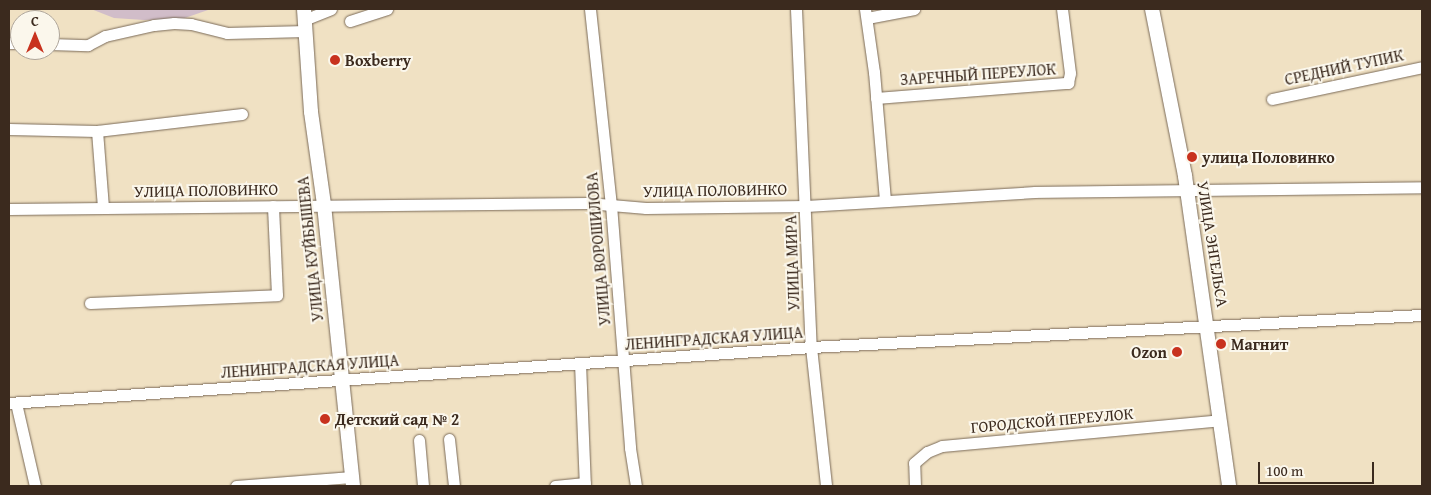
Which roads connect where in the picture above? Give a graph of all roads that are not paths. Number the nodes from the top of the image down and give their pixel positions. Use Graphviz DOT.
graph roads {
  1 [pos="331,9"];
  2 [pos="387,9"];
  3 [pos="590,9"];
  4 [pos="796,9"];
  5 [pos="914,9"];
  6 [pos="1062,9"];
  7 [pos="1152,9"];
  8 [pos="866,13"];
  9 [pos="305,20"];
  10 [pos="350,21"];
  11 [pos="60,44"];
  12 [pos="1422,67"];
  13 [pos="876,98"];
  14 [pos="1272,99"];
  15 [pos="242,114"];
  16 [pos="9,128"];
  17 [pos="97,131"];
  18 [pos="1422,187"];
  19 [pos="1187,190"];
  20 [pos="885,201"];
  21 [pos="324,205"];
  22 [pos="611,205"];
  23 [pos="274,206"];
  24 [pos="806,206"];
  25 [pos="102,207"];
  26 [pos="9,209"];
  27 [pos="90,303"];
  28 [pos="1422,315"];
  29 [pos="1208,328"];
  30 [pos="812,347"];
  31 [pos="625,360"];
  32 [pos="580,363"];
  33 [pos="341,380"];
  34 [pos="13,403"];
  35 [pos="1220,420"];
  36 [pos="449,439"];
  37 [pos="419,440"];
  38 [pos="352,482"];
  39 [pos="585,485"];
  40 [pos="35,486"];
  41 [pos="236,486"];
  42 [pos="424,486"];
  43 [pos="454,486"];
  44 [pos="555,486"];
  45 [pos="636,486"];
  46 [pos="826,486"];
  47 [pos="915,486"];
  48 [pos="1229,486"];
  1 -- 9 [label="street"];
  2 -- 10 [label="street"];
  3 -- 22 [label="street, УЛИЦА ВОРОШИЛОВА"];
  4 -- 24 [label="street, УЛИЦА МИРА"];
  5 -- 8 [label="street"];
  6 -- 13 [label="street, ЗАРЕЧНЫЙ ПЕРЕУЛОК"];
  7 -- 19 [label="main road, УЛИЦА ЭНГЕЛЬСА"];
  8 -- 13 [label="street"];
  9 -- 11 [label="street"];
  9 -- 21 [label="main road, УЛИЦА КУЙБЫШЕВА"];
  12 -- 14 [label="street, СРЕДНИЙ ТУПИК"];
  13 -- 20 [label="street"];
  15 -- 17 [label="street"];
  16 -- 17 [label="street"];
  17 -- 25 [label="street"];
  18 -- 19 [label="street, УЛИЦА ПОЛОВИНКО"];
  19 -- 20 [label="street, УЛИЦА ПОЛОВИНКО"];
  19 -- 29 [label="main road, УЛИЦА ЭНГЕЛЬСА"];
  20 -- 24 [label="street, УЛИЦА ПОЛОВИНКО"];
  21 -- 22 [label="street, УЛИЦА ПОЛОВИНКО"];
  21 -- 23 [label="street, УЛИЦА ПОЛОВИНКО"];
  21 -- 33 [label="main road, УЛИЦА КУЙБЫШЕВА"];
  22 -- 24 [label="street, УЛИЦА ПОЛОВИНКО"];
  22 -- 31 [label="street, УЛИЦА ВОРОШИЛОВА"];
  23 -- 25 [label="street, УЛИЦА ПОЛОВИНКО"];
  23 -- 27 [label="street"];
  24 -- 30 [label="street, УЛИЦА МИРА"];
  25 -- 26 [label="street, УЛИЦА ПОЛОВИНКО"];
  28 -- 29 [label="street, ЛЕНИНГРАДСКАЯ УЛИЦА"];
  29 -- 30 [label="street, ЛЕНИНГРАДСКАЯ УЛИЦА"];
  29 -- 35 [label="main road, УЛИЦА ЭНГЕЛЬСА"];
  30 -- 31 [label="street, ЛЕНИНГРАДСКАЯ УЛИЦА"];
  30 -- 46 [label="street, УЛИЦА МИРА"];
  31 -- 32 [label="street, ЛЕНИНГРАДСКАЯ УЛИЦА"];
  31 -- 45 [label="street, УЛИЦА ВОРОШИЛОВА"];
  32 -- 33 [label="street, ЛЕНИНГРАДСКАЯ УЛИЦА"];
  32 -- 39 [label="street"];
  33 -- 34 [label="street, ЛЕНИНГРАДСКАЯ УЛИЦА"];
  33 -- 38 [label="main road, УЛИЦА КУЙБЫШЕВА"];
  34 -- 40 [label="street"];
  35 -- 47 [label="street, ГОРОДСКОЙ ПЕРЕУЛОК"];
  35 -- 48 [label="main road, УЛИЦА ЭНГЕЛЬСА"];
  36 -- 43 [label="street"];
  37 -- 42 [label="street"];
  38 -- 41 [label="street"];
  39 -- 44 [label="street"];
}
